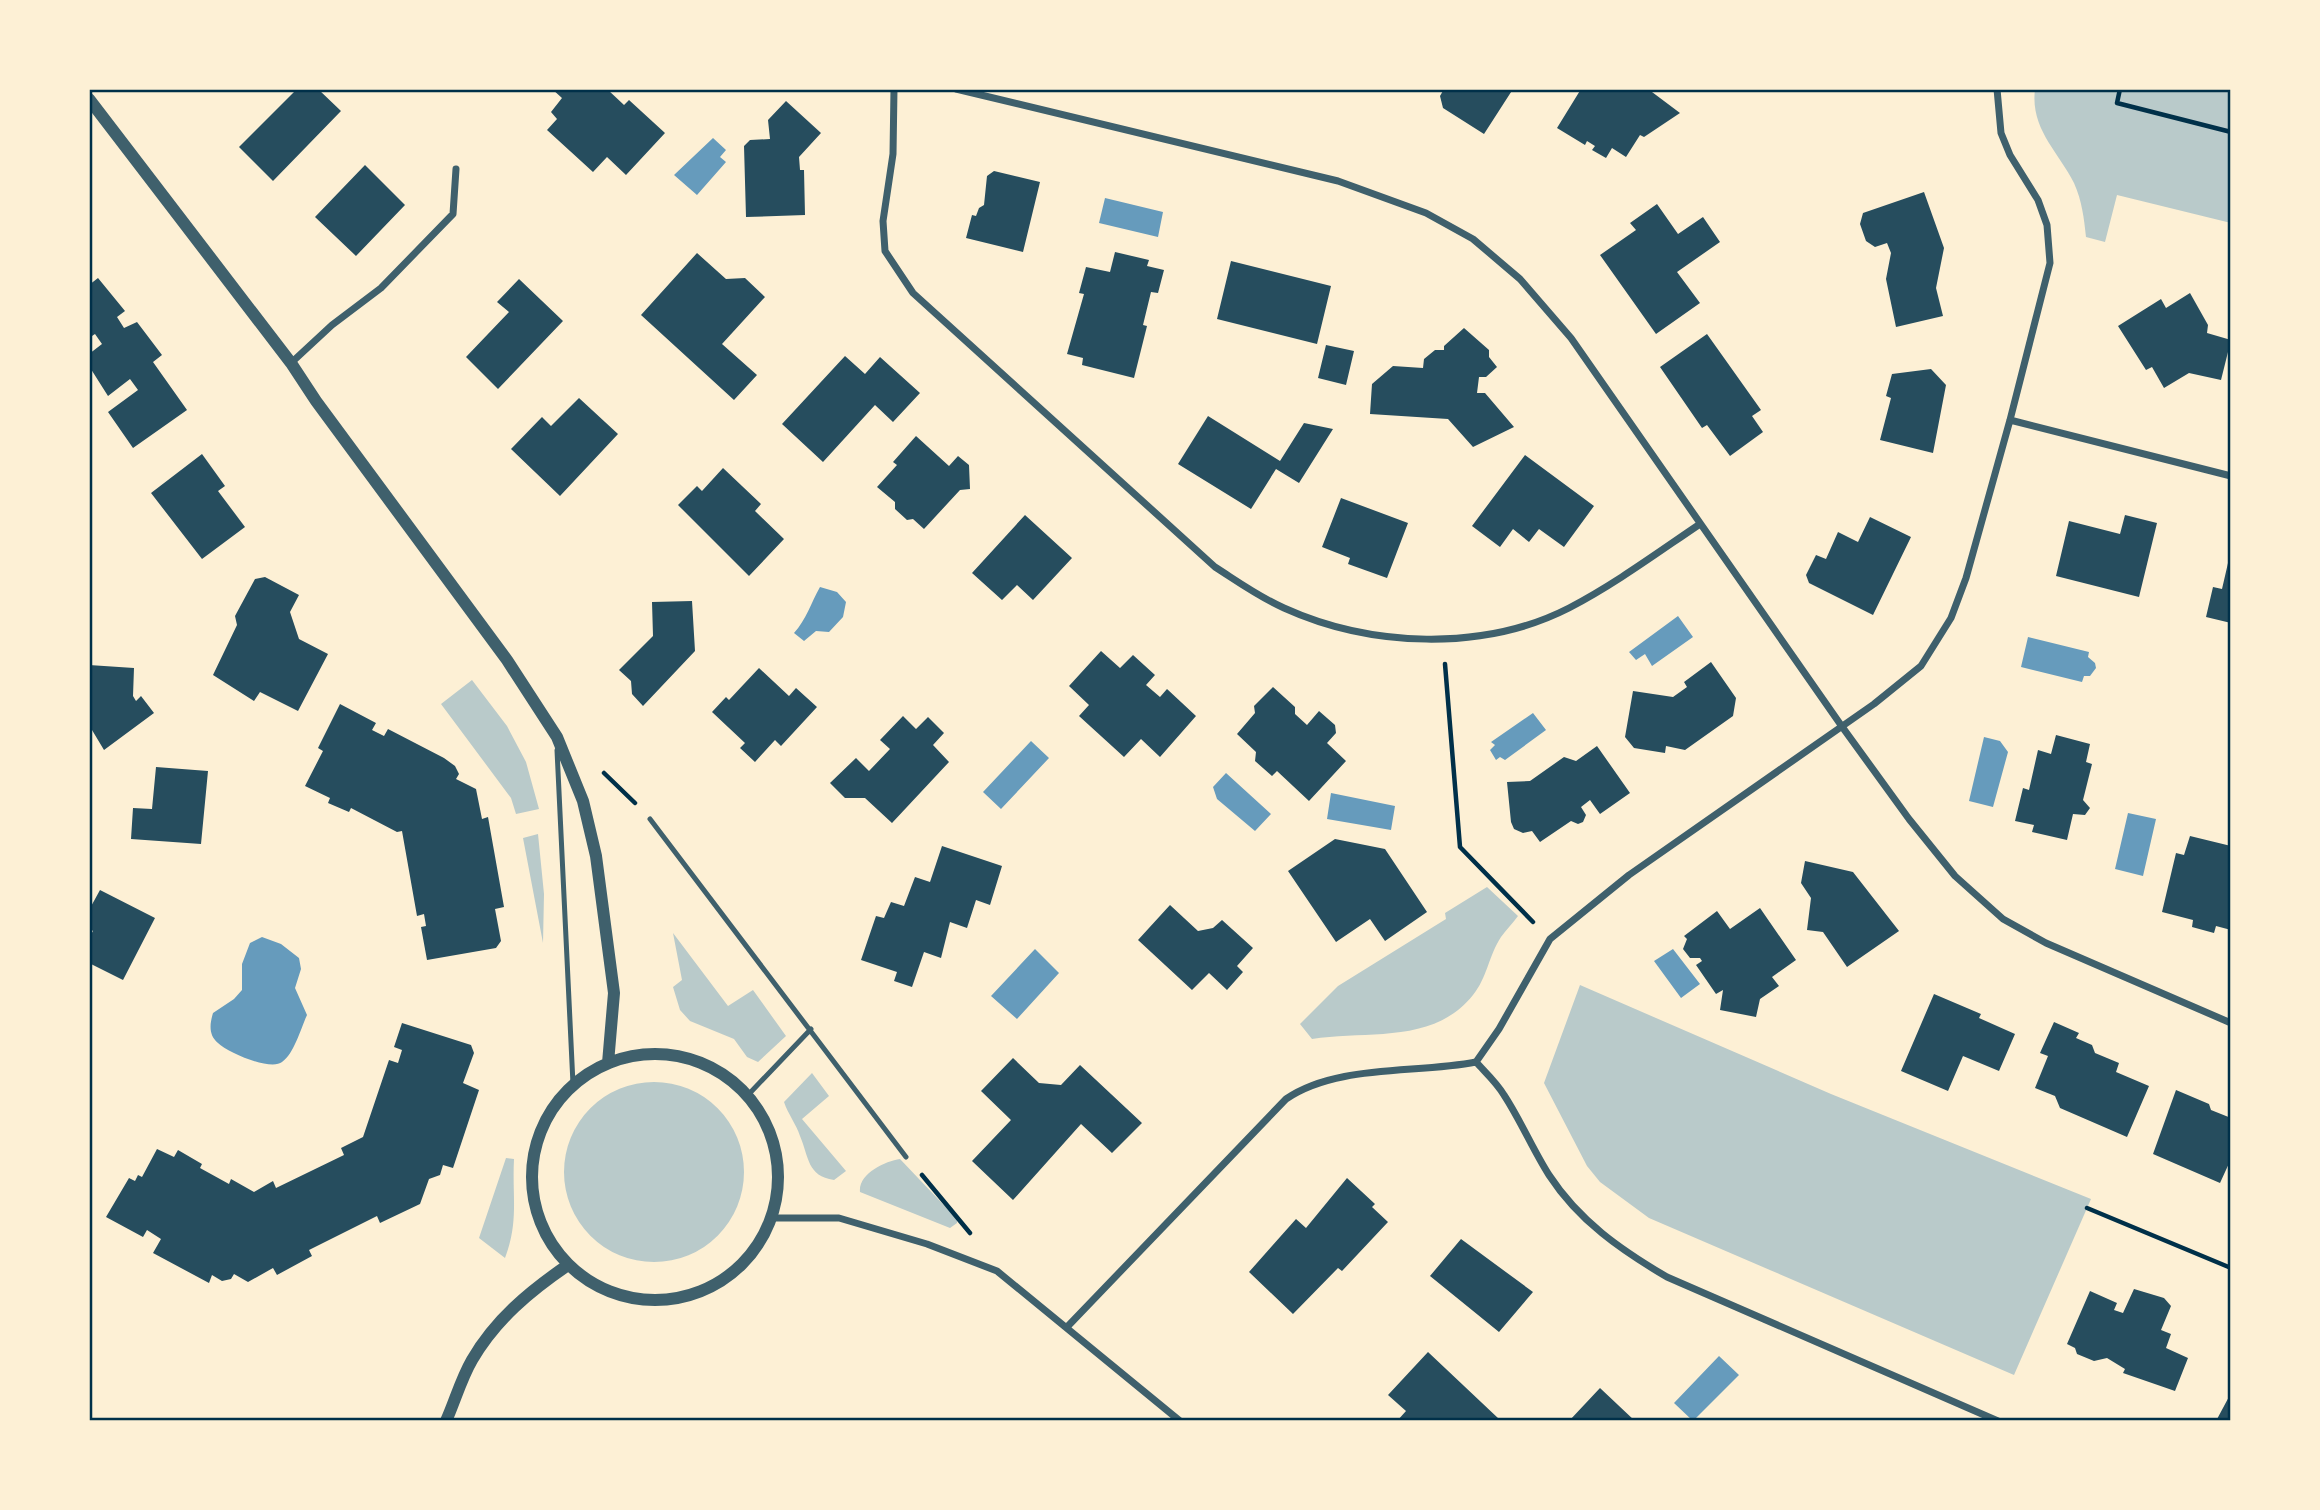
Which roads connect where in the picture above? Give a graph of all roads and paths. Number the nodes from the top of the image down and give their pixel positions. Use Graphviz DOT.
graph roads {
  1 [pos="894,89"];
  2 [pos="956,89"];
  3 [pos="1997,89"];
  4 [pos="2120,89"];
  5 [pos="89,99"];
  6 [pos="2231,132"];
  7 [pos="456,169"];
  8 [pos="291,363"];
  9 [pos="2010,420"];
  10 [pos="2231,476"];
  11 [pos="1700,524"];
  12 [pos="1443,639"];
  13 [pos="1843,728"];
  14 [pos="557,737"];
  15 [pos="650,819"];
  16 [pos="1549,939"];
  17 [pos="2231,1023"];
  18 [pos="811,1029"];
  19 [pos="1476,1062"];
  20 [pos="608,1063"];
  21 [pos="573,1084"];
  22 [pos="748,1095"];
  23 [pos="906,1157"];
  24 [pos="2087,1208"];
  25 [pos="772,1218"];
  26 [pos="568,1265"];
  27 [pos="2231,1268"];
  28 [pos="997,1271"];
  29 [pos="1068,1326"];
  30 [pos="446,1421"];
  31 [pos="1180,1421"];
  32 [pos="1998,1421"];
  1 -- 12 [label="street"];
  2 -- 11 [label="street"];
  3 -- 9 [label="street"];
  4 -- 6 [label="path"];
  5 -- 8 [label="street"];
  7 -- 8 [label="street"];
  8 -- 14 [label="street"];
  9 -- 10 [label="street"];
  9 -- 13 [label="street"];
  11 -- 12 [label="street"];
  11 -- 13 [label="street"];
  12 -- 16 [label="path"];
  13 -- 16 [label="street"];
  13 -- 17 [label="street"];
  14 -- 20 [label="street"];
  14 -- 21 [label="lane"];
  15 -- 18 [label="lane"];
  16 -- 19 [label="street"];
  18 -- 22 [label="lane"];
  18 -- 23 [label="lane"];
  19 -- 29 [label="street"];
  19 -- 32 [label="street"];
  20 -- 21 [label="street"];
  20 -- 22 [label="street"];
  21 -- 26 [label="street"];
  22 -- 25 [label="street"];
  23 -- 28 [label="path"];
  24 -- 27 [label="path"];
  25 -- 26 [label="street"];
  25 -- 28 [label="street"];
  26 -- 30 [label="street"];
  28 -- 29 [label="street"];
  29 -- 31 [label="street"];
}
